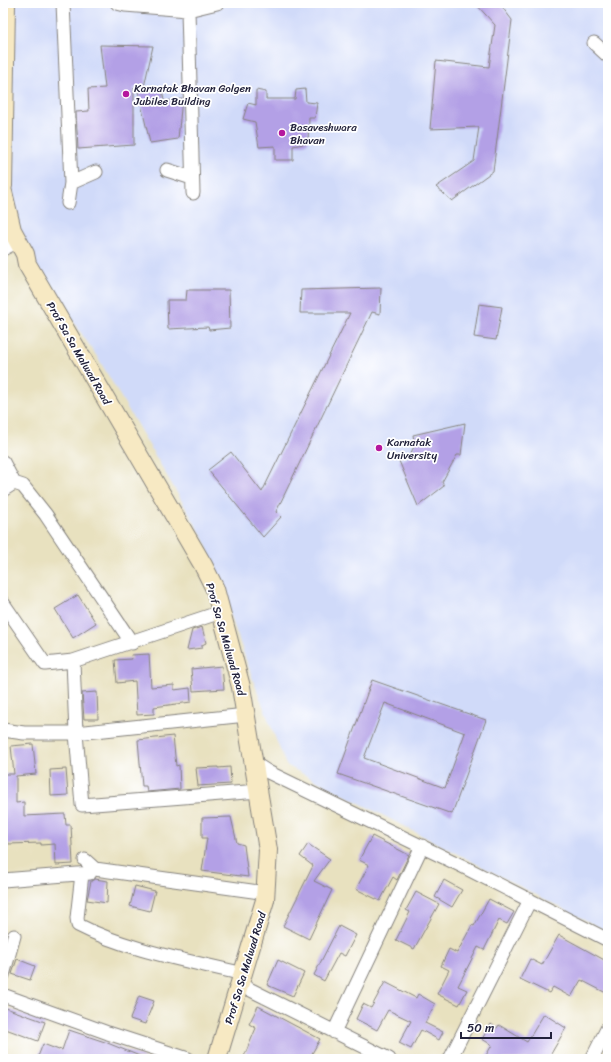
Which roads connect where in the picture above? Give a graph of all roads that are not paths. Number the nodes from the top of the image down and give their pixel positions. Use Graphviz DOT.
graph roads {
  1 [pos="6,3"];
  2 [pos="63,3"];
  3 [pos="117,3"];
  4 [pos="217,3"];
  5 [pos="188,10"];
  6 [pos="594,43"];
  7 [pos="608,56"];
  8 [pos="166,170"];
  9 [pos="96,172"];
  10 [pos="192,178"];
  11 [pos="71,183"];
  12 [pos="3,186"];
  13 [pos="3,192"];
  14 [pos="193,193"];
  15 [pos="68,203"];
  16 [pos="9,234"];
  17 [pos="3,462"];
  18 [pos="14,483"];
  19 [pos="3,490"];
  20 [pos="3,603"];
  21 [pos="221,612"];
  22 [pos="132,643"];
  23 [pos="73,661"];
  24 [pos="246,715"];
  25 [pos="3,730"];
  26 [pos="76,733"];
  27 [pos="254,763"];
  28 [pos="258,791"];
  29 [pos="422,846"];
  30 [pos="85,860"];
  31 [pos="95,868"];
  32 [pos="82,874"];
  33 [pos="3,880"];
  34 [pos="266,893"];
  35 [pos="530,900"];
  36 [pos="14,936"];
  37 [pos="608,940"];
  38 [pos="3,975"];
  39 [pos="241,979"];
  40 [pos="3,995"];
  41 [pos="608,1028"];
  42 [pos="334,1032"];
  43 [pos="188,1059"];
  44 [pos="217,1059"];
  45 [pos="389,1059"];
  46 [pos="450,1059"];
  47 [pos="592,1059"];
  1 -- 12 [label="street"];
  2 -- 11 [label="street"];
  3 -- 5 [label="street"];
  4 -- 5 [label="street"];
  5 -- 10 [label="street"];
  6 -- 7 [label="street"];
  8 -- 10 [label="street"];
  9 -- 11 [label="street"];
  10 -- 14 [label="street"];
  11 -- 15 [label="street"];
  13 -- 16 [label="street, Prof Sa Sa Malwad Road"];
  16 -- 21 [label="street, Prof Sa Sa Malwad Road"];
  17 -- 18 [label="street"];
  18 -- 19 [label="street"];
  18 -- 22 [label="street"];
  20 -- 23 [label="street"];
  21 -- 22 [label="street"];
  21 -- 24 [label="street, Prof Sa Sa Malwad Road"];
  22 -- 23 [label="street"];
  23 -- 26 [label="street"];
  24 -- 26 [label="street"];
  24 -- 27 [label="street, Prof Sa Sa Malwad Road"];
  25 -- 26 [label="street"];
  26 -- 28 [label="street"];
  27 -- 28 [label="street, Prof Sa Sa Malwad Road"];
  27 -- 29 [label="street"];
  28 -- 34 [label="street, Prof Sa Sa Malwad Road"];
  29 -- 35 [label="street"];
  29 -- 42 [label="street"];
  30 -- 31 [label="street"];
  31 -- 32 [label="street"];
  31 -- 34 [label="street"];
  32 -- 33 [label="street"];
  32 -- 39 [label="street"];
  34 -- 39 [label="street, Prof Sa Sa Malwad Road"];
  35 -- 37 [label="street"];
  35 -- 46 [label="street"];
  36 -- 38 [label="street"];
  39 -- 42 [label="street"];
  39 -- 44 [label="street, Prof Sa Sa Malwad Road"];
  40 -- 43 [label="street"];
  41 -- 47 [label="street"];
  42 -- 45 [label="street"];
}
